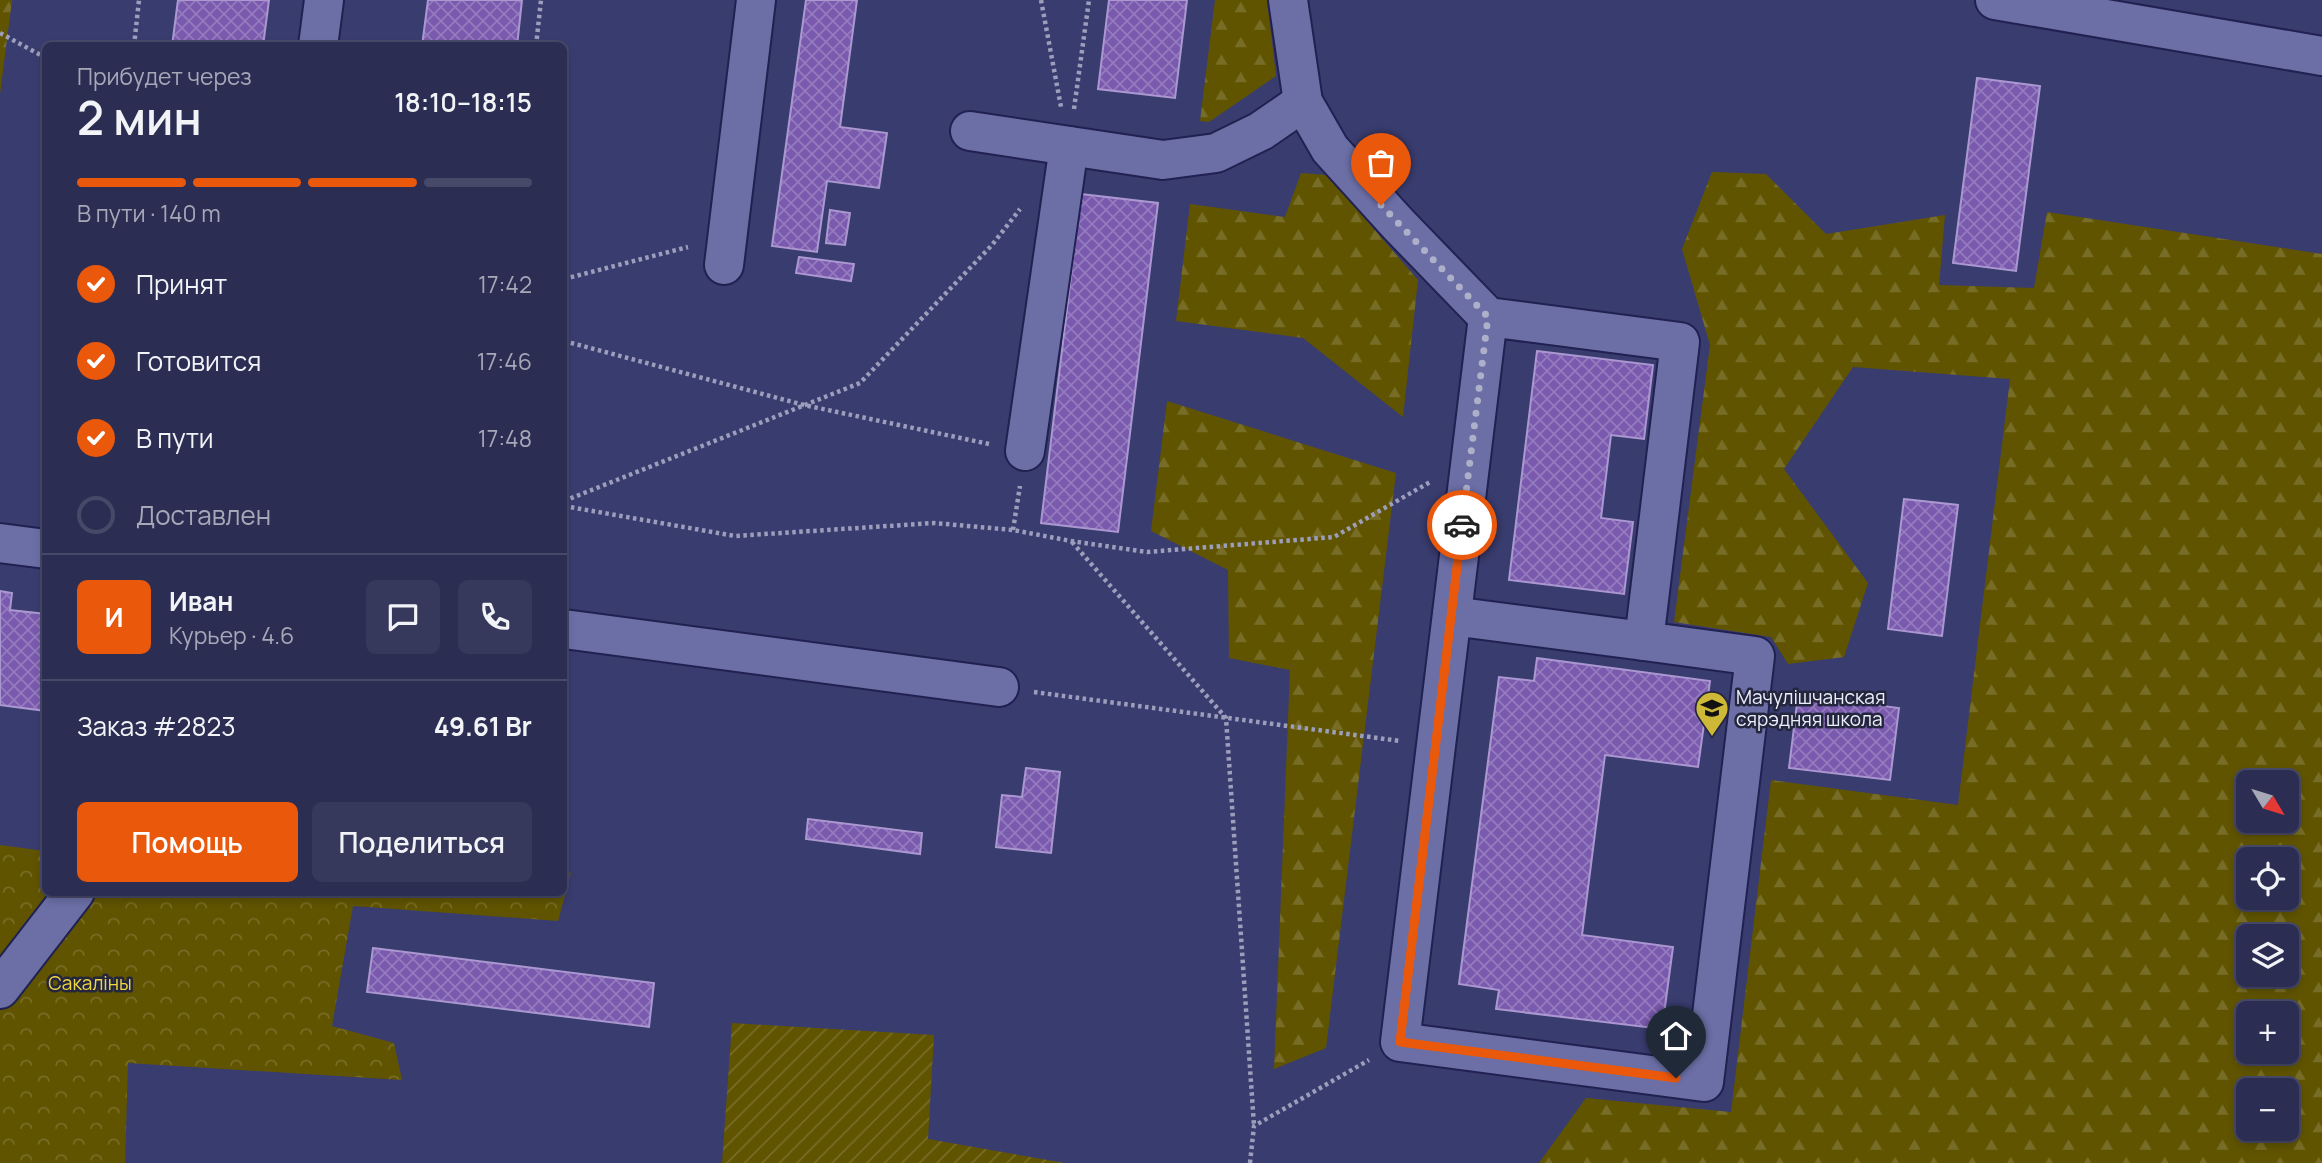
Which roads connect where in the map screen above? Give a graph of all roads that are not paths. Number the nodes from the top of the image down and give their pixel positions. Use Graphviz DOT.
graph roads {
  1 [pos="324,0"];
  2 [pos="757,0"];
  3 [pos="1288,0"];
  4 [pos="1995,0"];
  5 [pos="319,42"];
  6 [pos="2322,56"];
  7 [pos="1303,102"];
  8 [pos="970,131"];
  9 [pos="1069,146"];
  10 [pos="726,251"];
  11 [pos="1488,317"];
  12 [pos="1025,451"];
  13 [pos="0,543"];
  14 [pos="42,548"];
  15 [pos="1452,616"];
  16 [pos="567,629"];
  17 [pos="1644,641"];
  18 [pos="999,687"];
  19 [pos="72,896"];
  20 [pos="0,989"];
  1 -- 5 [label="street"];
  2 -- 10 [label="street"];
  3 -- 7 [label="street"];
  4 -- 6 [label="street"];
  7 -- 9 [label="street"];
  7 -- 11 [label="street"];
  8 -- 9 [label="street"];
  9 -- 12 [label="street"];
  11 -- 15 [label="street"];
  11 -- 17 [label="street"];
  13 -- 14 [label="street"];
  15 -- 17 [label="street"];
  15 -- 17 [label="street"];
  16 -- 18 [label="street"];
  19 -- 20 [label="street"];
}
